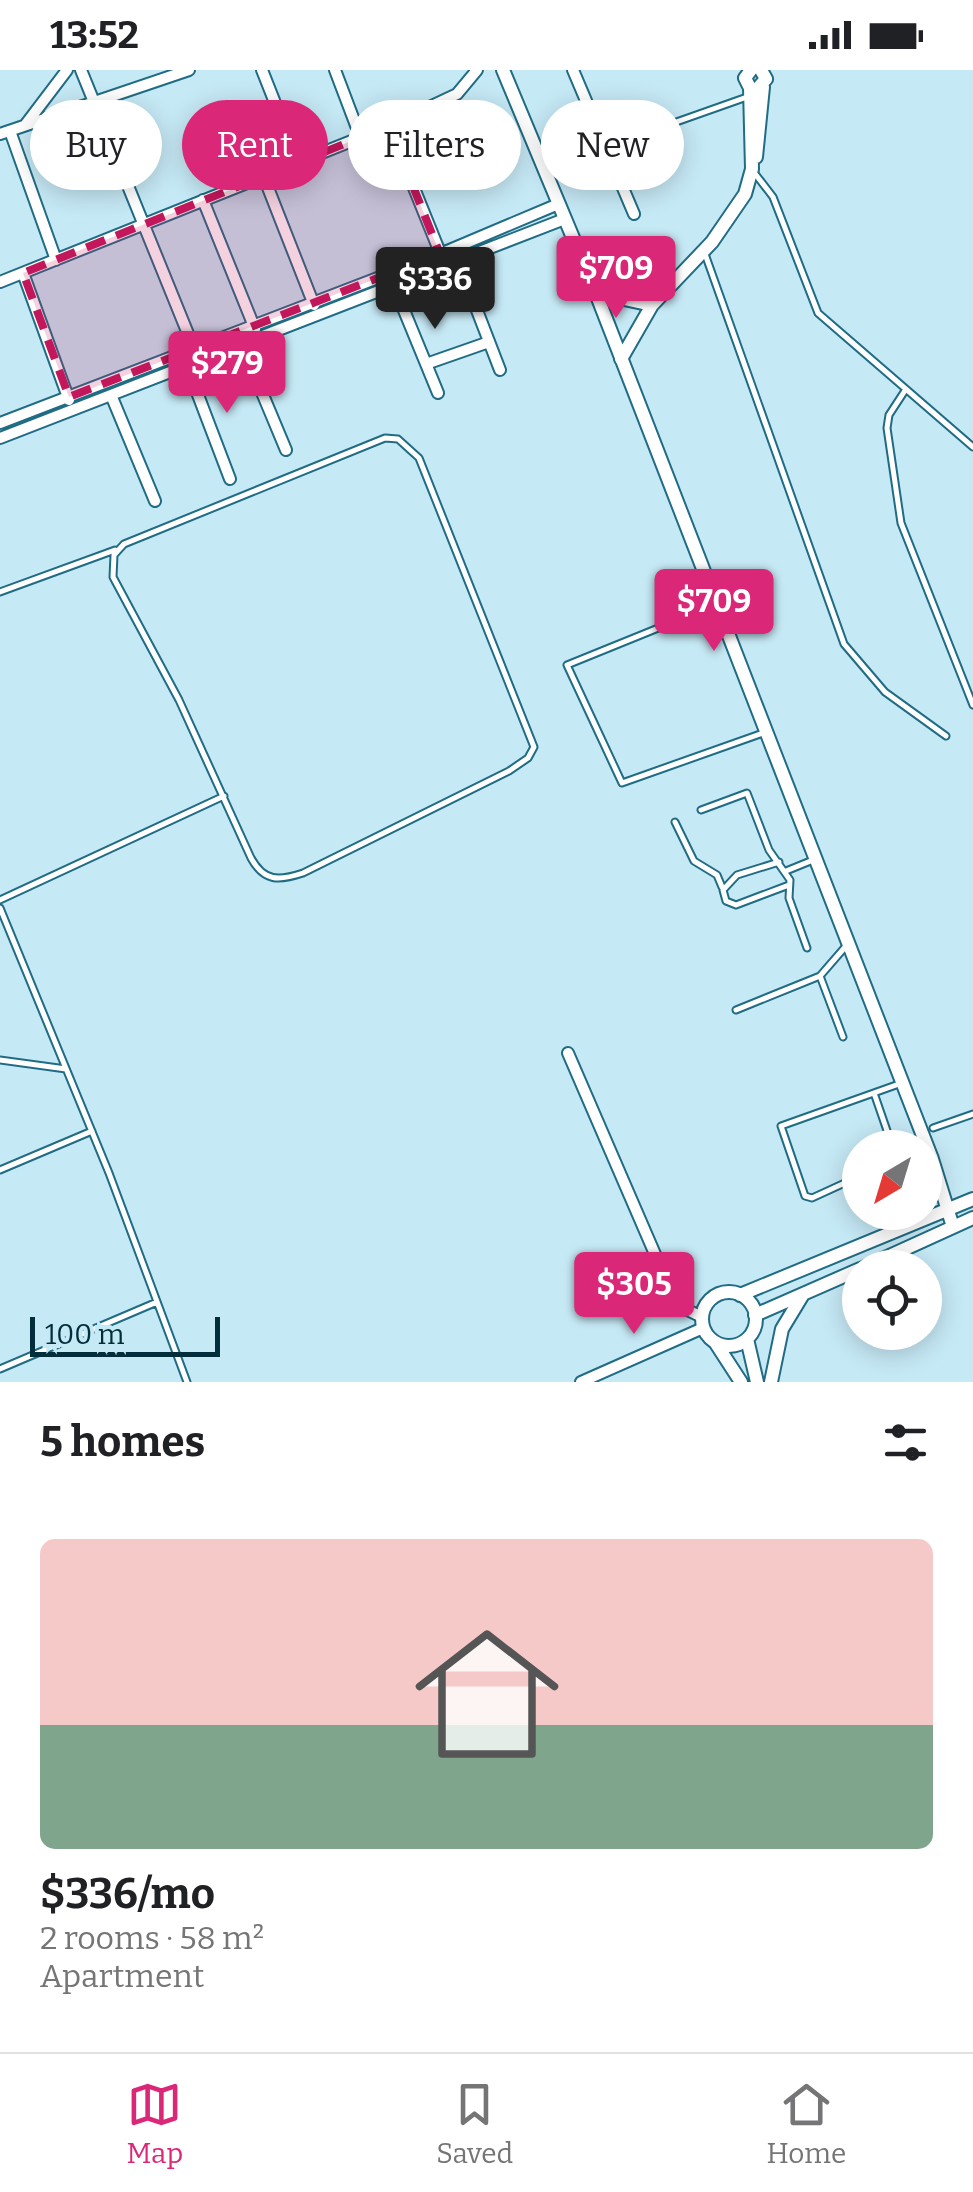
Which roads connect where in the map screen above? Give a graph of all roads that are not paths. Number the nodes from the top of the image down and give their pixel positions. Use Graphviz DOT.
graph roads {
  1 [pos="67,70"];
  2 [pos="81,70"];
  3 [pos="189,70"];
  4 [pos="262,70"];
  5 [pos="335,70"];
  6 [pos="476,70"];
  7 [pos="503,70"];
  8 [pos="573,70"];
  9 [pos="757,77"];
  10 [pos="94,100"];
  11 [pos="107,100"];
  12 [pos="274,100"];
  13 [pos="444,100"];
  14 [pos="348,104"];
  15 [pos="684,112"];
  16 [pos="30,124"];
  17 [pos="25,125"];
  18 [pos="5,132"];
  19 [pos="752,169"];
  20 [pos="132,190"];
  21 [pos="226,190"];
  22 [pos="268,190"];
  23 [pos="414,190"];
  24 [pos="202,200"];
  25 [pos="556,205"];
  26 [pos="634,214"];
  27 [pos="562,220"];
  28 [pos="146,224"];
  29 [pos="704,251"];
  30 [pos="56,260"];
  31 [pos="443,260"];
  32 [pos="458,260"];
  33 [pos="23,273"];
  34 [pos="0,282"];
  35 [pos="394,286"];
  36 [pos="596,293"];
  37 [pos="313,302"];
  38 [pos="652,306"];
  39 [pos="318,316"];
  40 [pos="253,325"];
  41 [pos="236,331"];
  42 [pos="259,339"];
  43 [pos="489,342"];
  44 [pos="242,346"];
  45 [pos="194,347"];
  46 [pos="621,360"];
  47 [pos="200,361"];
  48 [pos="426,364"];
  49 [pos="187,366"];
  50 [pos="500,370"];
  51 [pos="906,389"];
  52 [pos="438,393"];
  53 [pos="111,395"];
  54 [pos="69,396"];
  55 [pos="71,410"];
  56 [pos="0,423"];
  57 [pos="0,438"];
  58 [pos="973,446"];
  59 [pos="286,450"];
  60 [pos="230,480"];
  61 [pos="155,501"];
  62 [pos="117,550"];
  63 [pos="0,592"];
  64 [pos="718,604"];
  65 [pos="973,705"];
  66 [pos="767,732"];
  67 [pos="946,736"];
  68 [pos="224,796"];
  69 [pos="701,810"];
  70 [pos="675,822"];
  71 [pos="816,860"];
  72 [pos="779,862"];
  73 [pos="786,871"];
  74 [pos="789,885"];
  75 [pos="723,890"];
  76 [pos="0,900"];
  77 [pos="0,908"];
  78 [pos="848,943"];
  79 [pos="807,948"];
  80 [pos="820,976"];
  81 [pos="736,1010"];
  82 [pos="843,1037"];
  83 [pos="568,1053"];
  84 [pos="0,1060"];
  85 [pos="66,1069"];
  86 [pos="902,1083"];
  87 [pos="874,1093"];
  88 [pos="973,1114"];
  89 [pos="933,1128"];
  90 [pos="887,1130"];
  91 [pos="92,1131"];
  92 [pos="0,1170"];
  93 [pos="842,1184"];
  94 [pos="973,1199"];
  95 [pos="946,1210"];
  96 [pos="973,1218"];
  97 [pos="953,1227"];
  98 [pos="902,1250"];
  99 [pos="842,1277"];
  100 [pos="740,1294"];
  101 [pos="804,1294"];
  102 [pos="157,1302"];
  103 [pos="755,1315"];
  104 [pos="702,1322"];
  105 [pos="747,1339"];
  106 [pos="714,1341"];
  107 [pos="0,1369"];
  108 [pos="187,1382"];
  109 [pos="581,1382"];
  110 [pos="741,1382"];
  111 [pos="757,1382"];
  112 [pos="771,1382"];
  1 -- 17 [label="street"];
  2 -- 10 [label="street"];
  3 -- 11 [label="street"];
  4 -- 12 [label="street"];
  5 -- 14 [label="street"];
  6 -- 13 [label="street"];
  7 -- 25 [label="street"];
  8 -- 26 [label="street"];
  9 -- 15 [label="lane"];
  9 -- 19 [label="street"];
  16 -- 17 [label="street"];
  17 -- 18 [label="street"];
  18 -- 30 [label="street"];
  19 -- 29 [label="street"];
  19 -- 51 [label="lane"];
  20 -- 28 [label="street"];
  21 -- 24 [label="street"];
  22 -- 37 [label="street"];
  23 -- 31 [label="street"];
  24 -- 28 [label="street"];
  24 -- 40 [label="street"];
  25 -- 27 [label="street"];
  25 -- 31 [label="street"];
  27 -- 32 [label="street"];
  27 -- 36 [label="street"];
  28 -- 30 [label="street"];
  28 -- 45 [label="street"];
  29 -- 38 [label="street"];
  29 -- 67 [label="lane"];
  30 -- 33 [label="street"];
  31 -- 32 [label="street"];
  31 -- 35 [label="street"];
  31 -- 37 [label="street"];
  32 -- 43 [label="street"];
  33 -- 34 [label="street"];
  33 -- 54 [label="street"];
  35 -- 39 [label="street"];
  35 -- 48 [label="street"];
  36 -- 38 [label="street"];
  36 -- 46 [label="street"];
  37 -- 39 [label="street"];
  37 -- 40 [label="street"];
  38 -- 46 [label="street"];
  39 -- 42 [label="street"];
  40 -- 41 [label="street"];
  40 -- 42 [label="street"];
  41 -- 44 [label="street"];
  41 -- 45 [label="street"];
  42 -- 44 [label="street"];
  43 -- 48 [label="street"];
  43 -- 50 [label="street"];
  44 -- 47 [label="street"];
  44 -- 59 [label="street"];
  45 -- 47 [label="street"];
  45 -- 54 [label="street"];
  46 -- 64 [label="street"];
  47 -- 49 [label="street"];
  48 -- 52 [label="street"];
  49 -- 53 [label="street"];
  49 -- 60 [label="street"];
  51 -- 58 [label="lane"];
  51 -- 65 [label="lane"];
  53 -- 55 [label="street"];
  53 -- 61 [label="street"];
  54 -- 55 [label="street"];
  54 -- 56 [label="street"];
  55 -- 57 [label="street"];
  62 -- 63 [label="lane"];
  62 -- 68 [label="lane"];
  62 -- 68 [label="lane"];
  64 -- 66 [label="street"];
  64 -- 66 [label="lane"];
  66 -- 71 [label="street"];
  68 -- 76 [label="lane"];
  69 -- 72 [label="lane"];
  70 -- 75 [label="lane"];
  71 -- 73 [label="lane"];
  71 -- 78 [label="street"];
  72 -- 73 [label="lane"];
  72 -- 75 [label="lane"];
  73 -- 74 [label="lane"];
  74 -- 75 [label="lane"];
  74 -- 79 [label="lane"];
  77 -- 85 [label="lane"];
  78 -- 80 [label="lane"];
  78 -- 86 [label="street"];
  80 -- 81 [label="lane"];
  80 -- 82 [label="lane"];
  83 -- 104 [label="street"];
  84 -- 85 [label="lane"];
  85 -- 91 [label="lane"];
  86 -- 87 [label="lane"];
  86 -- 95 [label="street"];
  87 -- 90 [label="lane"];
  87 -- 93 [label="lane"];
  88 -- 89 [label="lane"];
  91 -- 92 [label="lane"];
  91 -- 102 [label="lane"];
  94 -- 95 [label="street"];
  95 -- 97 [label="street"];
  95 -- 100 [label="street"];
  96 -- 97 [label="street"];
  97 -- 98 [label="street"];
  99 -- 101 [label="street"];
  100 -- 103 [label="street"];
  100 -- 104 [label="street"];
  101 -- 103 [label="street"];
  101 -- 112 [label="street"];
  102 -- 107 [label="lane"];
  102 -- 108 [label="lane"];
  103 -- 105 [label="street"];
  104 -- 106 [label="street"];
  104 -- 109 [label="street"];
  105 -- 106 [label="street"];
  105 -- 111 [label="street"];
  106 -- 110 [label="street"];
}
